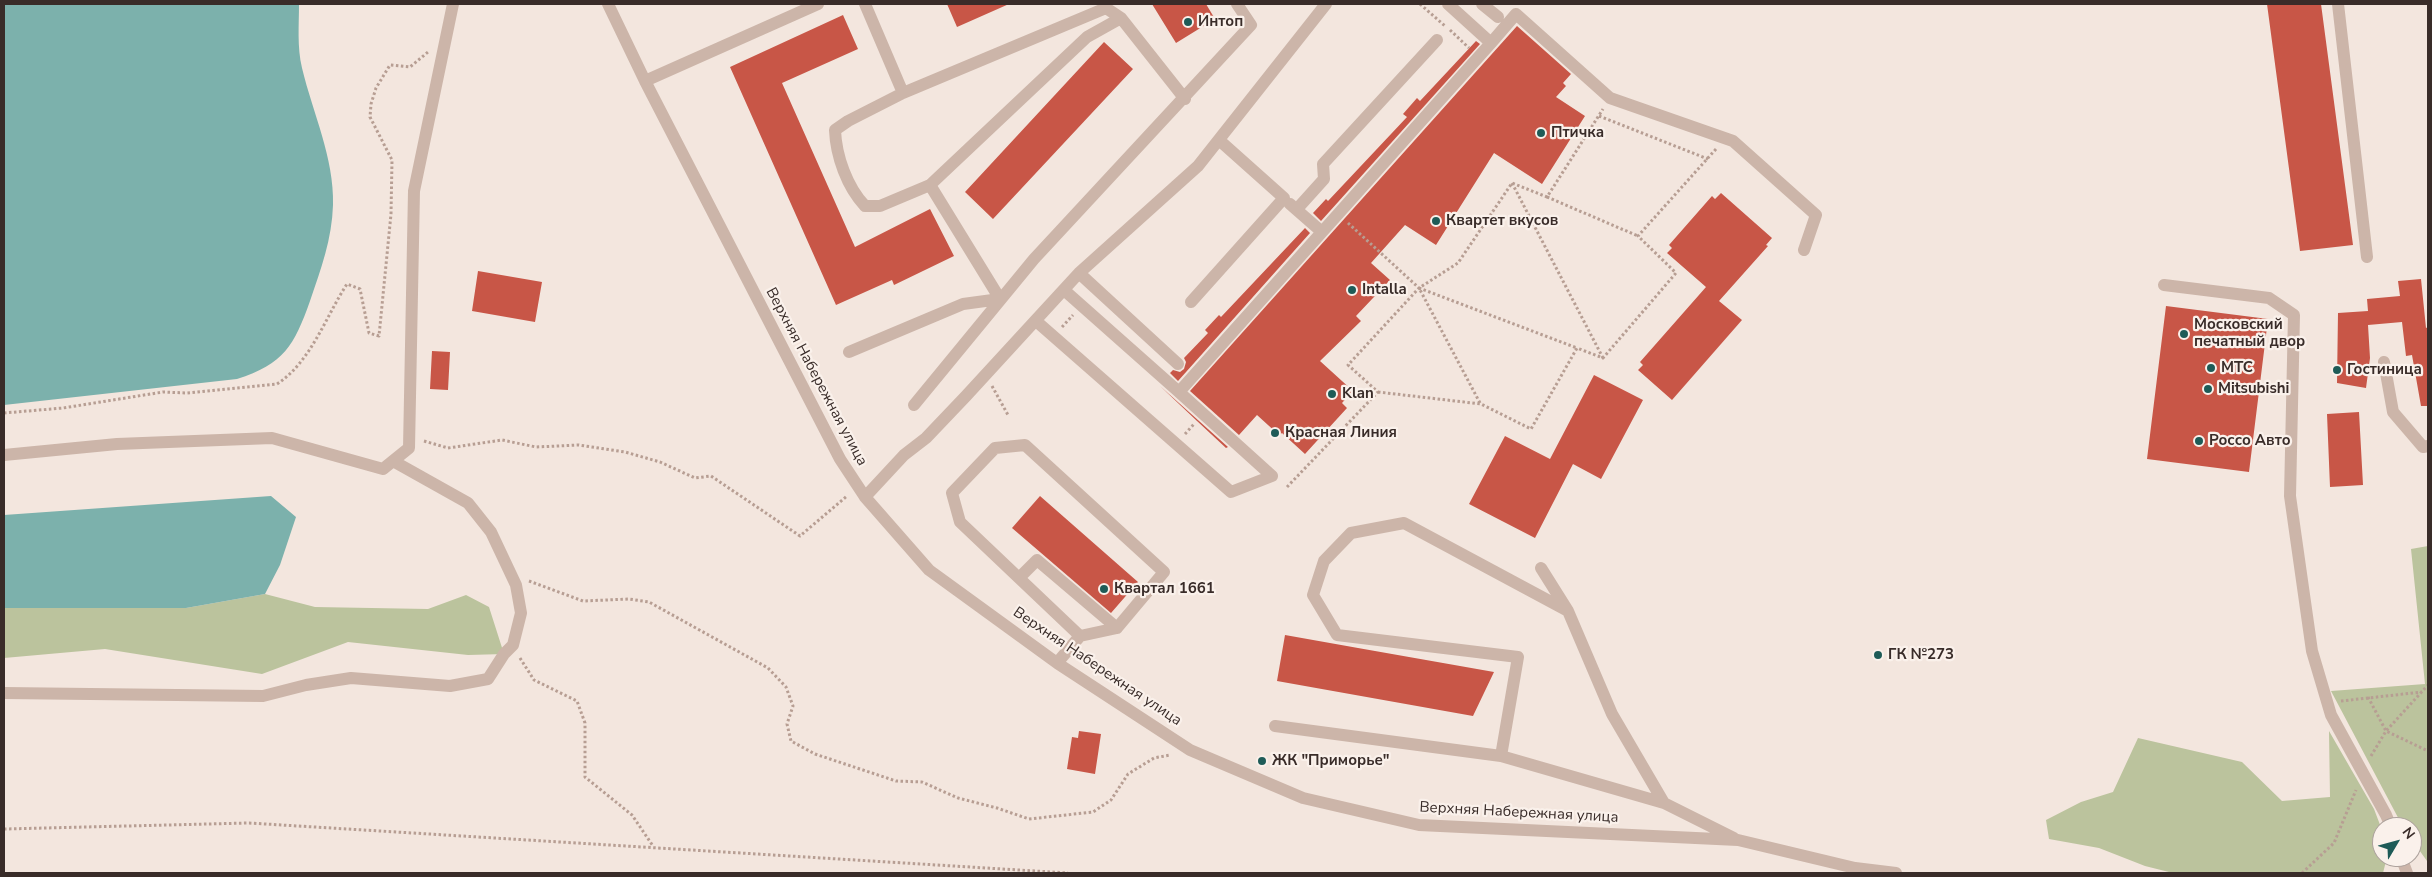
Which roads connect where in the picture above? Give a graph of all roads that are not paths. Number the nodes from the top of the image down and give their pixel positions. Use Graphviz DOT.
graph roads {
  1 [pos="453,4"];
  2 [pos="608,4"];
  3 [pos="818,4"];
  4 [pos="865,4"];
  5 [pos="1238,4"];
  6 [pos="1326,4"];
  7 [pos="1448,4"];
  8 [pos="1482,4"];
  9 [pos="2338,4"];
  10 [pos="1498,17"];
  11 [pos="1121,18"];
  12 [pos="1437,40"];
  13 [pos="1491,43"];
  14 [pos="645,81"];
  15 [pos="903,93"];
  16 [pos="1185,99"];
  17 [pos="1219,140"];
  18 [pos="930,185"];
  19 [pos="1284,198"];
  20 [pos="1297,209"];
  21 [pos="1322,232"];
  22 [pos="1804,250"];
  23 [pos="2368,257"];
  24 [pos="1079,274"];
  25 [pos="2164,284"];
  26 [pos="1064,290"];
  27 [pos="1000,299"];
  28 [pos="1191,302"];
  29 [pos="1036,321"];
  30 [pos="849,352"];
  31 [pos="2384,362"];
  32 [pos="1178,364"];
  33 [pos="1179,392"];
  34 [pos="914,405"];
  35 [pos="2428,446"];
  36 [pos="4,455"];
  37 [pos="393,461"];
  38 [pos="861,492"];
  39 [pos="1542,568"];
  40 [pos="1019,578"];
  41 [pos="1568,612"];
  42 [pos="1117,628"];
  43 [pos="1080,636"];
  44 [pos="1058,663"];
  45 [pos="4,693"];
  46 [pos="1276,726"];
  47 [pos="1501,756"];
  48 [pos="1664,804"];
  49 [pos="2386,817"];
  50 [pos="1738,840"];
  51 [pos="1896,873"];
  1 -- 37 [label="street"];
  2 -- 14 [label="street, Верхняя Набережная улица"];
  3 -- 14 [label="street"];
  4 -- 15 [label="street"];
  5 -- 16 [label="street"];
  6 -- 17 [label="street"];
  7 -- 13 [label="street"];
  8 -- 10 [label="street"];
  9 -- 23 [label="street"];
  11 -- 15 [label="street"];
  11 -- 16 [label="street"];
  11 -- 18 [label="street"];
  12 -- 20 [label="street"];
  13 -- 21 [label="street"];
  13 -- 22 [label="street"];
  14 -- 38 [label="street, Верхняя Набережная улица"];
  15 -- 18 [label="street"];
  16 -- 27 [label="street"];
  17 -- 19 [label="street"];
  17 -- 24 [label="street"];
  18 -- 27 [label="street"];
  19 -- 20 [label="street"];
  19 -- 28 [label="street"];
  20 -- 21 [label="street"];
  21 -- 33 [label="street"];
  24 -- 26 [label="street"];
  24 -- 32 [label="street"];
  25 -- 49 [label="street"];
  26 -- 29 [label="street"];
  26 -- 33 [label="street"];
  27 -- 30 [label="street"];
  27 -- 34 [label="street"];
  29 -- 33 [label="street"];
  29 -- 38 [label="street"];
  31 -- 35 [label="street"];
  36 -- 37 [label="street"];
  37 -- 45 [label="street"];
  38 -- 44 [label="street, Верхняя Набережная улица"];
  39 -- 41 [label="street"];
  40 -- 42 [label="street"];
  40 -- 42 [label="street"];
  40 -- 43 [label="street"];
  41 -- 47 [label="street"];
  41 -- 48 [label="street"];
  42 -- 43 [label="street"];
  43 -- 44 [label="street"];
  44 -- 50 [label="street, Верхняя Набережная улица"];
  46 -- 47 [label="street"];
  47 -- 48 [label="street"];
  48 -- 50 [label="street"];
  50 -- 51 [label="street, Верхняя Набережная улица"];
}
